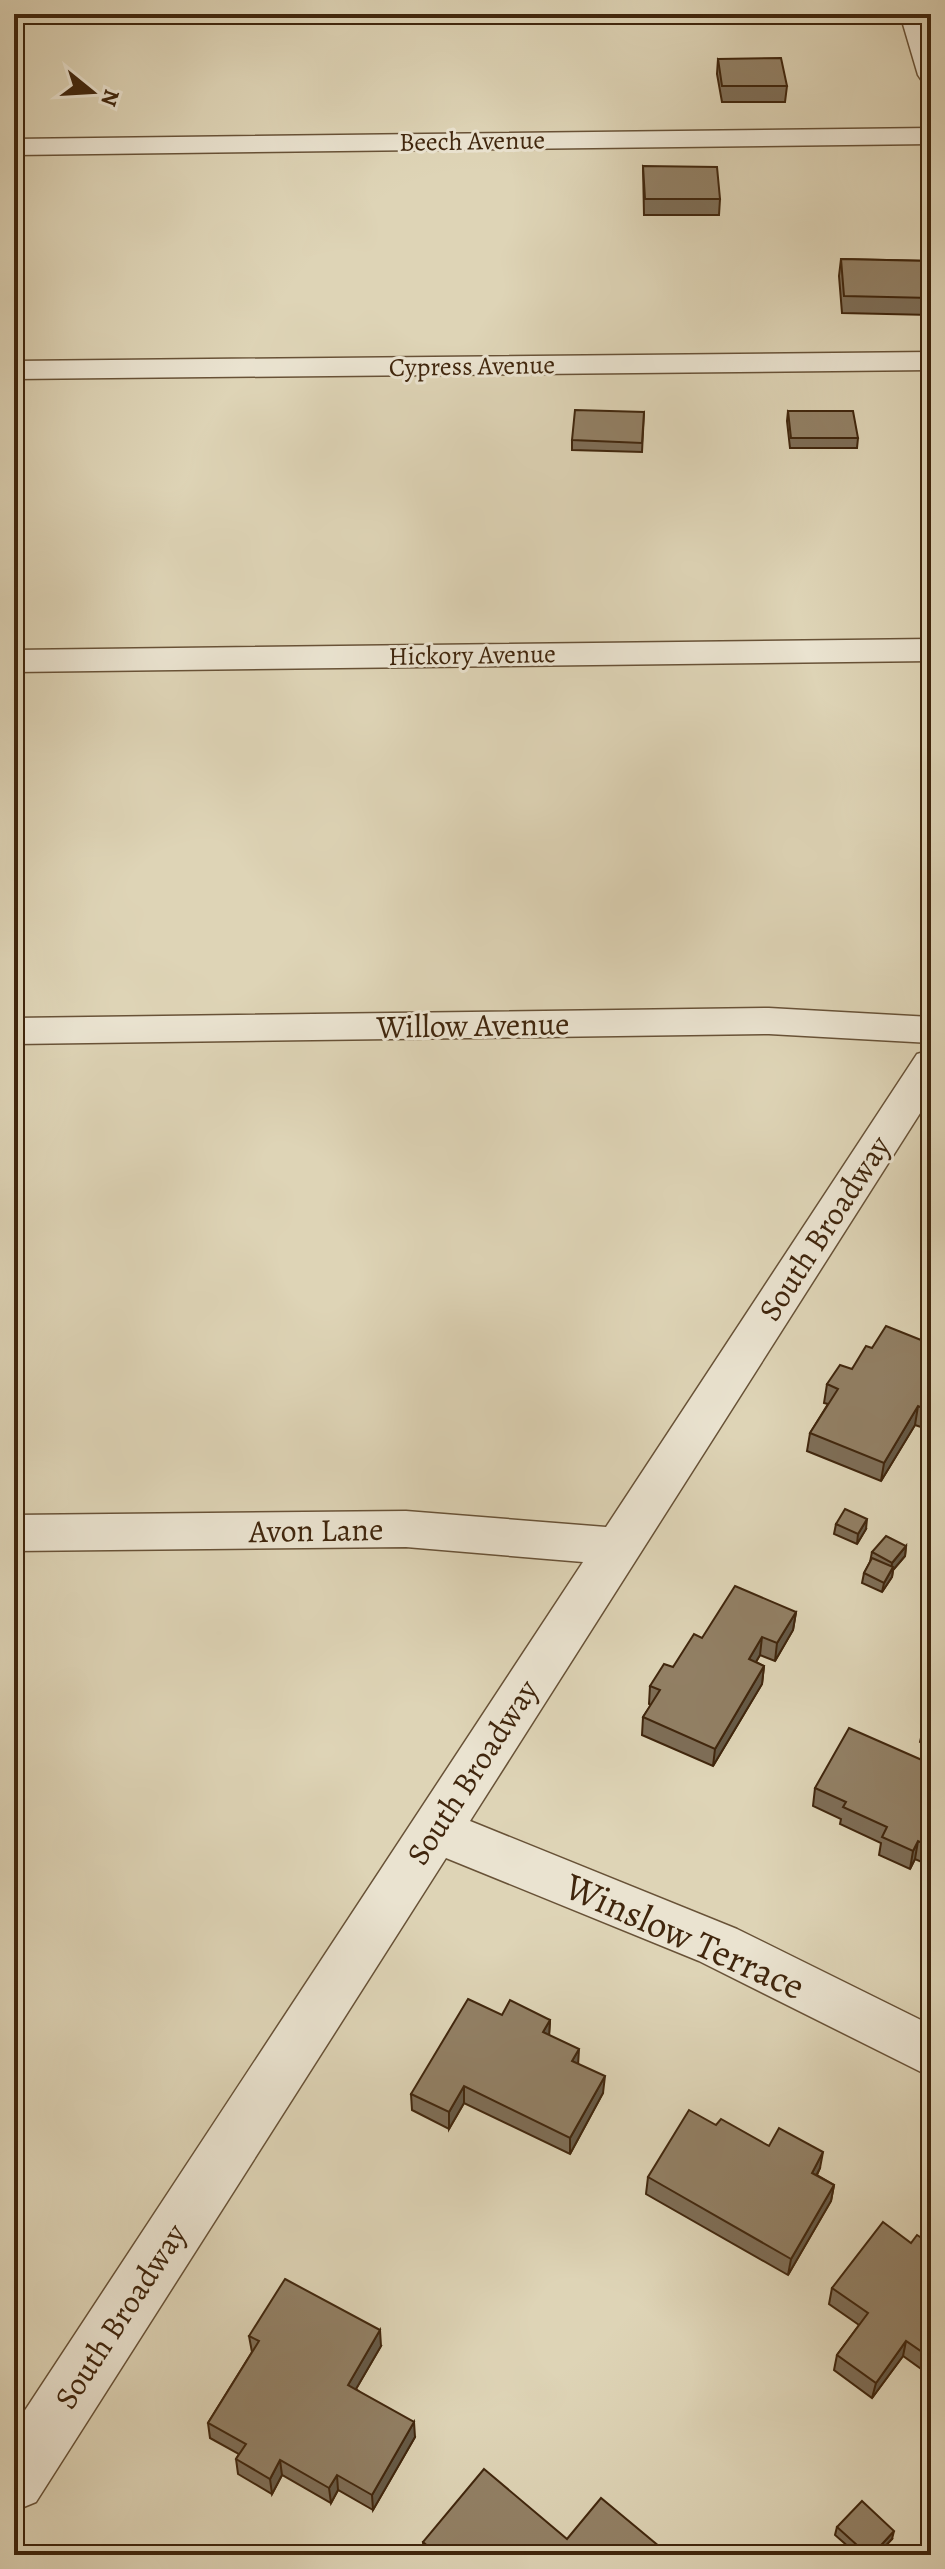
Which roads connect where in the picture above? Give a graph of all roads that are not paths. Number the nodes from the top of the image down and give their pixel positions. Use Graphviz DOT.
graph roads {
  1 [pos="913,14"];
  2 [pos="931,75"];
  3 [pos="931,136"];
  4 [pos="14,147"];
  5 [pos="931,361"];
  6 [pos="14,370"];
  7 [pos="931,650"];
  8 [pos="14,661"];
  9 [pos="931,1030"];
  10 [pos="14,1031"];
  11 [pos="931,1064"];
  12 [pos="14,1533"];
  13 [pos="617,1546"];
  14 [pos="435,1830"];
  15 [pos="931,2052"];
  16 [pos="14,2481"];
  1 -- 2 [label="street"];
  3 -- 4 [label="street, Beech Avenue"];
  5 -- 6 [label="street, Cypress Avenue"];
  7 -- 8 [label="street, Hickory Avenue"];
  9 -- 10 [label="street, Willow Avenue"];
  11 -- 13 [label="street, South Broadway"];
  12 -- 13 [label="street, Avon Lane"];
  13 -- 14 [label="street, South Broadway"];
  14 -- 15 [label="street, Winslow Terrace"];
  14 -- 16 [label="street, South Broadway"];
}
